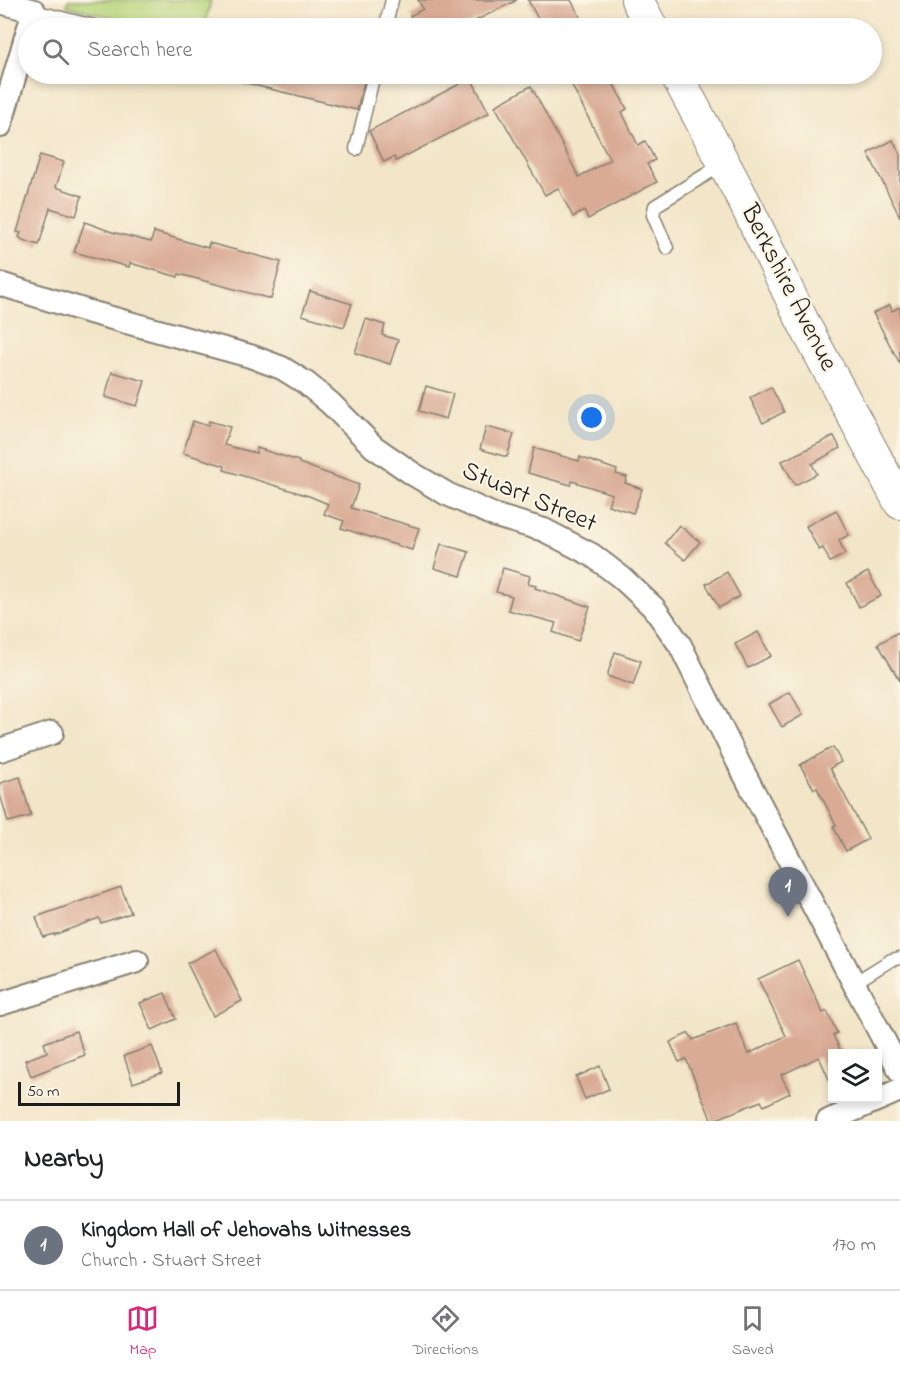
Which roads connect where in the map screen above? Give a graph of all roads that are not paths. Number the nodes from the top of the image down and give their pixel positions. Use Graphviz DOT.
graph roads {
  1 [pos="392,0"];
  2 [pos="637,0"];
  3 [pos="0,2"];
  4 [pos="24,18"];
  5 [pos="388,18"];
  6 [pos="647,18"];
  7 [pos="18,66"];
  8 [pos="372,84"];
  9 [pos="681,84"];
  10 [pos="0,126"];
  11 [pos="356,148"];
  12 [pos="724,163"];
  13 [pos="666,248"];
  14 [pos="0,284"];
  15 [pos="900,503"];
  16 [pos="52,733"];
  17 [pos="0,750"];
  18 [pos="900,958"];
  19 [pos="137,961"];
  20 [pos="854,983"];
  21 [pos="0,1004"];
  22 [pos="900,1071"];
  23 [pos="900,1090"];
  24 [pos="828,1121"];
  1 -- 5 [label="lane"];
  2 -- 6 [label="main road"];
  3 -- 4 [label="street"];
  7 -- 10 [label="street"];
  8 -- 11 [label="lane"];
  9 -- 12 [label="main road, Berkshire Avenue"];
  12 -- 13 [label="lane"];
  12 -- 15 [label="main road, Berkshire Avenue"];
  14 -- 20 [label="street, Stuart Street"];
  16 -- 17 [label="street"];
  18 -- 20 [label="lane"];
  19 -- 21 [label="street"];
  20 -- 22 [label="street, Stuart Street"];
  23 -- 24 [label="street"];
}
